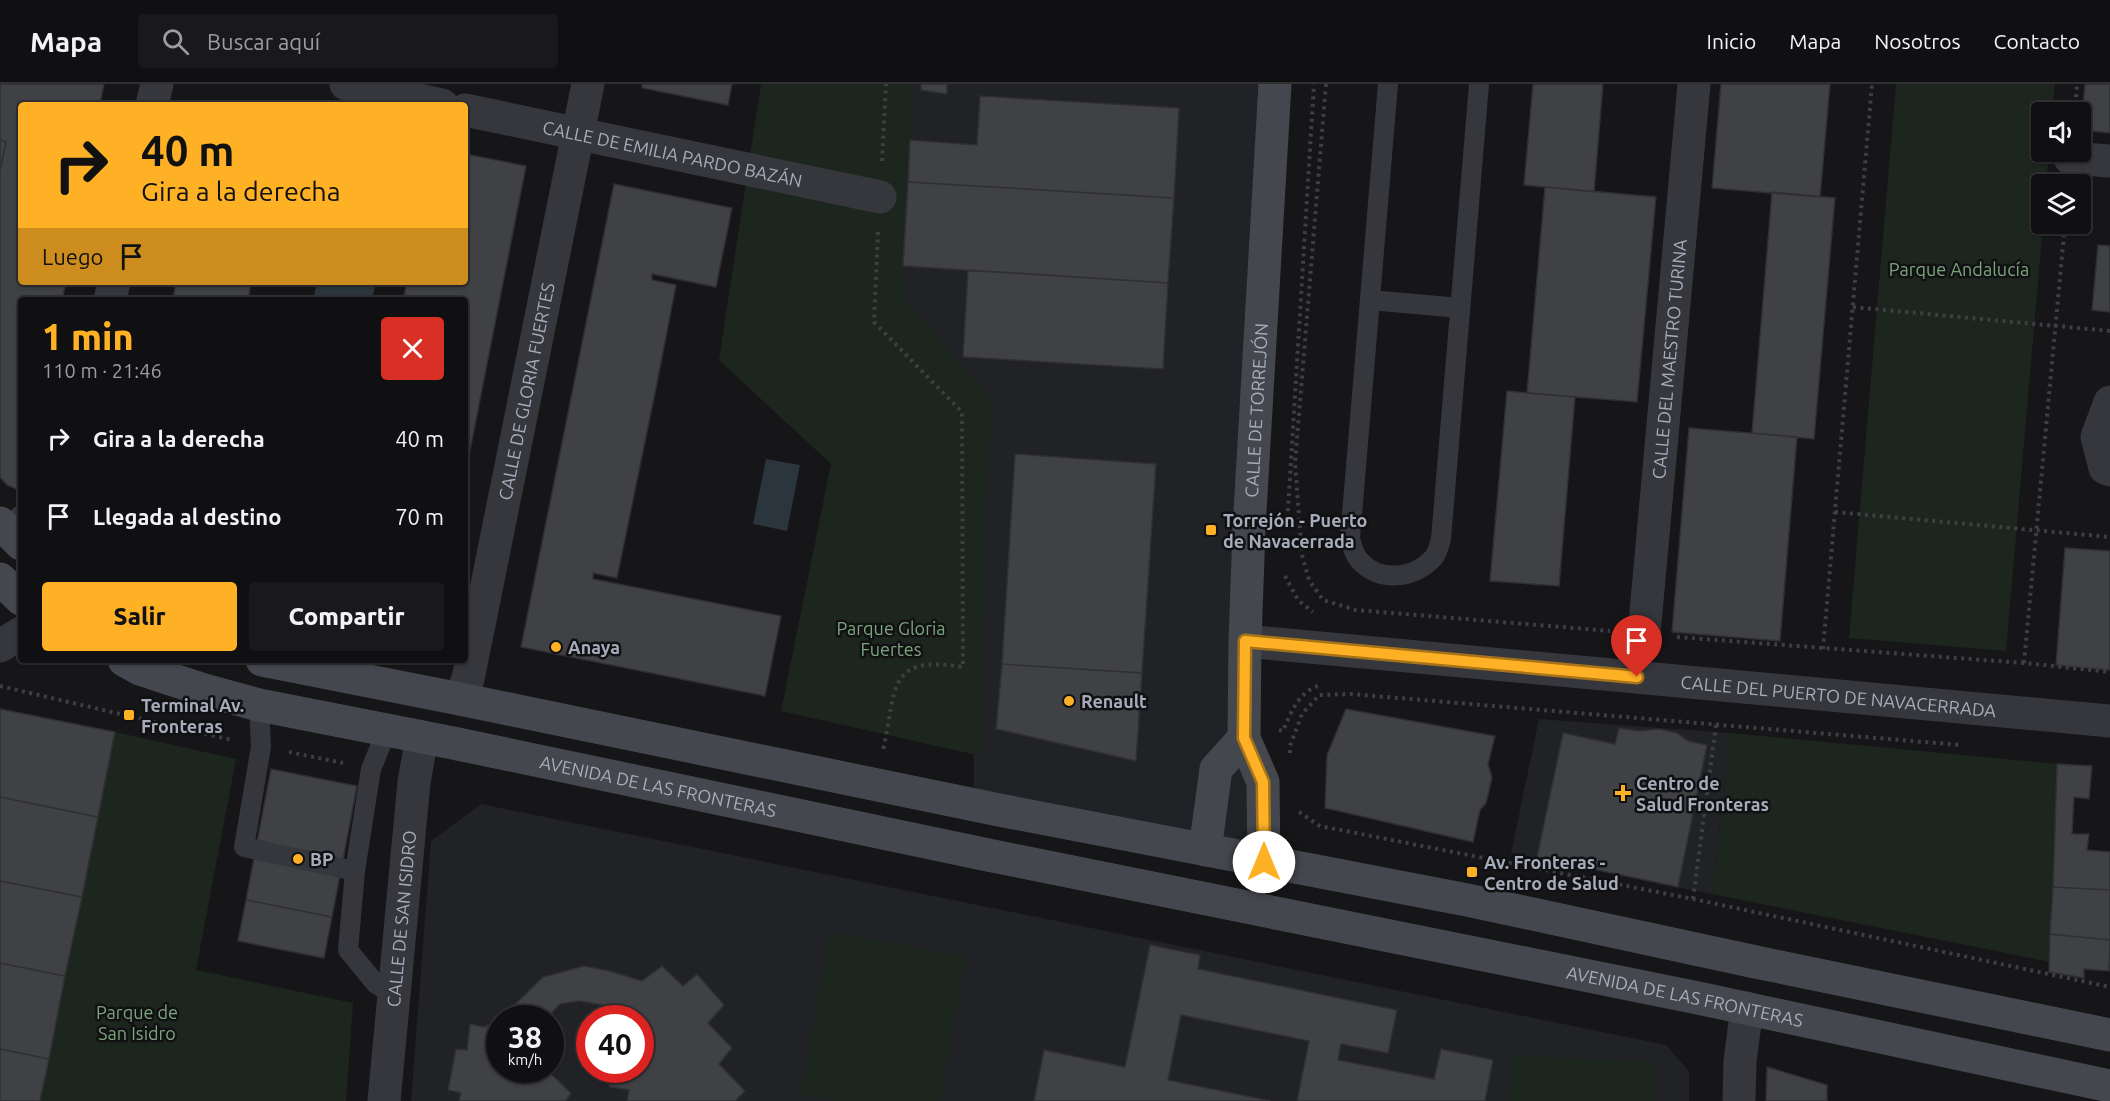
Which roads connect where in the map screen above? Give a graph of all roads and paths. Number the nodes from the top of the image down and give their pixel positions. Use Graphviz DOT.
graph roads {
  1 [pos="157,84"];
  2 [pos="346,84"];
  3 [pos="588,84"];
  4 [pos="886,84"];
  5 [pos="1275,84"];
  6 [pos="1314,84"];
  7 [pos="1326,84"];
  8 [pos="1388,84"];
  9 [pos="1479,84"];
  10 [pos="1694,84"];
  11 [pos="1872,84"];
  12 [pos="2077,84"];
  13 [pos="153,102"];
  14 [pos="428,102"];
  15 [pos="2075,102"];
  16 [pos="468,111"];
  17 [pos="578,135"];
  18 [pos="2091,160"];
  19 [pos="2110,161"];
  20 [pos="880,197"];
  21 [pos="2064,234"];
  22 [pos="1370,300"];
  23 [pos="1853,307"];
  24 [pos="1460,308"];
  25 [pos="2055,326"];
  26 [pos="2110,331"];
  27 [pos="2110,402"];
  28 [pos="2110,471"];
  29 [pos="1835,512"];
  30 [pos="2037,530"];
  31 [pos="1287,534"];
  32 [pos="2110,537"];
  33 [pos="1285,568"];
  34 [pos="0,579"];
  35 [pos="18,596"];
  36 [pos="1644,634"];
  37 [pos="18,635"];
  38 [pos="1245,641"];
  39 [pos="0,646"];
  40 [pos="1335,649"];
  41 [pos="1823,649"];
  42 [pos="129,663"];
  43 [pos="277,663"];
  44 [pos="2024,663"];
  45 [pos="2110,672"];
  46 [pos="460,699"];
  47 [pos="259,705"];
  48 [pos="2110,721"];
  49 [pos="1716,725"];
  50 [pos="387,730"];
  51 [pos="1244,732"];
  52 [pos="422,737"];
  53 [pos="1967,746"];
  54 [pos="882,752"];
  55 [pos="1290,756"];
  56 [pos="1296,804"];
  57 [pos="1205,850"];
  58 [pos="1264,862"];
  59 [pos="355,870"];
  60 [pos="1230,882"];
  61 [pos="1196,898"];
  62 [pos="1693,899"];
  63 [pos="1259,909"];
  64 [pos="2110,987"];
  65 [pos="394,995"];
  66 [pos="1747,1008"];
  67 [pos="2110,1035"];
  68 [pos="2110,1086"];
  69 [pos="384,1101"];
  70 [pos="1739,1101"];
  1 -- 13 [label="street"];
  2 -- 14 [label="street"];
  3 -- 17 [label="street, CALLE DE GLORIA FUERTES"];
  4 -- 20 [label="path"];
  5 -- 38 [label="main road, CALLE DE TORREJÓN"];
  6 -- 31 [label="path"];
  7 -- 36 [label="path"];
  8 -- 22 [label="lane"];
  9 -- 24 [label="lane"];
  10 -- 36 [label="street, CALLE DEL MAESTRO TURINA"];
  11 -- 23 [label="path"];
  12 -- 15 [label="path"];
  16 -- 17 [label="street, CALLE DE EMILIA PARDO BAZÁN"];
  17 -- 20 [label="street, CALLE DE EMILIA PARDO BAZÁN"];
  17 -- 46 [label="street, CALLE DE GLORIA FUERTES"];
  18 -- 19 [label="street"];
  20 -- 54 [label="path"];
  21 -- 25 [label="path"];
  22 -- 24 [label="lane"];
  22 -- 24 [label="lane"];
  23 -- 25 [label="path"];
  23 -- 29 [label="path"];
  25 -- 26 [label="path"];
  25 -- 30 [label="path"];
  27 -- 28 [label="street"];
  29 -- 30 [label="path"];
  29 -- 41 [label="path"];
  30 -- 32 [label="path"];
  30 -- 44 [label="path"];
  33 -- 40 [label="path"];
  34 -- 35 [label="main road"];
  36 -- 41 [label="path"];
  37 -- 39 [label="street"];
  38 -- 40 [label="street, CALLE DEL PUERTO DE NAVACERRADA"];
  38 -- 51 [label="main road, CALLE DE TORREJÓN"];
  40 -- 48 [label="street, CALLE DEL PUERTO DE NAVACERRADA"];
  40 -- 51 [label="path"];
  41 -- 44 [label="path"];
  42 -- 47 [label="main road, AVENIDA DE LAS FRONTERAS"];
  43 -- 46 [label="main road"];
  44 -- 45 [label="path"];
  46 -- 57 [label="main road"];
  47 -- 50 [label="main road, AVENIDA DE LAS FRONTERAS"];
  47 -- 59 [label="lane"];
  49 -- 53 [label="path"];
  49 -- 55 [label="path"];
  49 -- 62 [label="path"];
  50 -- 52 [label="main road, AVENIDA DE LAS FRONTERAS"];
  50 -- 59 [label="lane"];
  51 -- 57 [label="main road"];
  51 -- 58 [label="main road, CALLE DE TORREJÓN"];
  52 -- 61 [label="main road, AVENIDA DE LAS FRONTERAS"];
  52 -- 65 [label="street, CALLE DE SAN ISIDRO"];
  56 -- 62 [label="path"];
  57 -- 58 [label="main road"];
  57 -- 60 [label="main road"];
  58 -- 60 [label="main road"];
  58 -- 67 [label="main road"];
  59 -- 65 [label="lane"];
  60 -- 61 [label="main road"];
  60 -- 63 [label="main road"];
  61 -- 63 [label="main road, AVENIDA DE LAS FRONTERAS"];
  62 -- 64 [label="path"];
  63 -- 66 [label="main road, AVENIDA DE LAS FRONTERAS"];
  65 -- 69 [label="street, CALLE DE SAN ISIDRO"];
  66 -- 68 [label="main road, AVENIDA DE LAS FRONTERAS"];
  66 -- 70 [label="street"];
}
